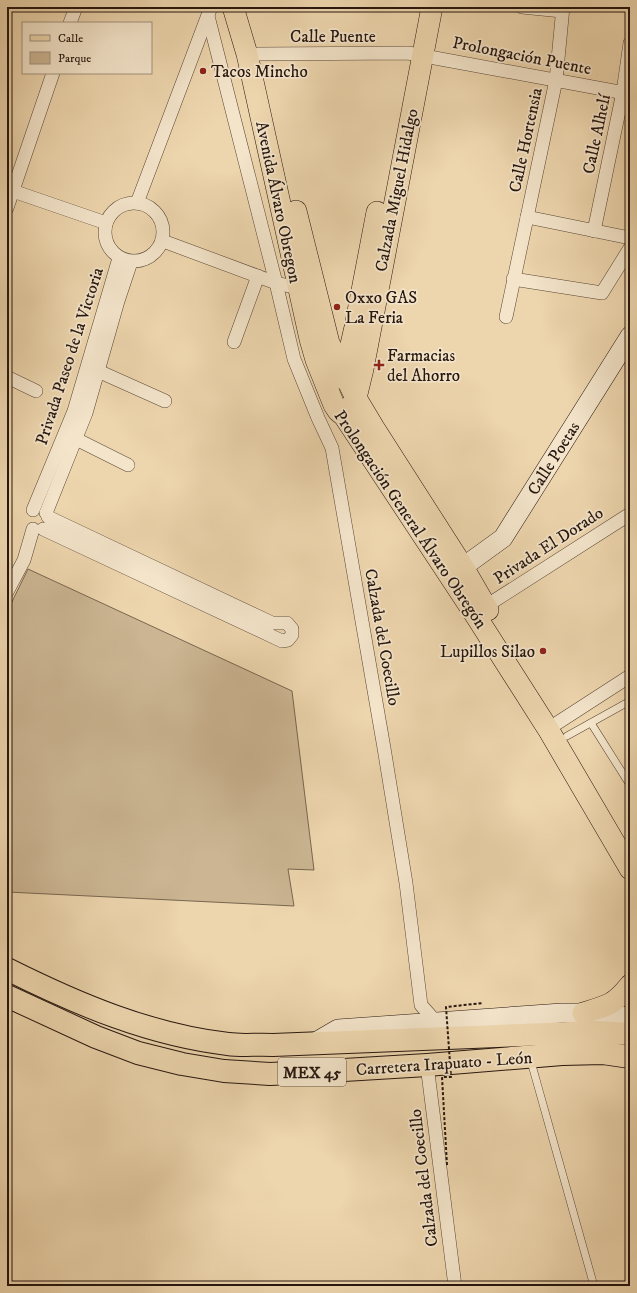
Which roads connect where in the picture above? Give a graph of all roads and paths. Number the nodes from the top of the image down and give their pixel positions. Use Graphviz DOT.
graph roads {
  1 [pos="76,7"];
  2 [pos="233,7"];
  3 [pos="245,7"];
  4 [pos="417,7"];
  5 [pos="432,7"];
  6 [pos="522,7"];
  7 [pos="563,9"];
  8 [pos="210,12"];
  9 [pos="70,22"];
  10 [pos="630,44"];
  11 [pos="258,54"];
  12 [pos="415,54"];
  13 [pos="53,74"];
  14 [pos="556,80"];
  15 [pos="627,93"];
  16 [pos="10,190"];
  17 [pos="137,203"];
  18 [pos="7,208"];
  19 [pos="527,216"];
  20 [pos="106,223"];
  21 [pos="594,230"];
  22 [pos="630,238"];
  23 [pos="163,241"];
  24 [pos="630,248"];
  25 [pos="125,260"];
  26 [pos="258,276"];
  27 [pos="513,279"];
  28 [pos="276,283"];
  29 [pos="306,287"];
  30 [pos="506,317"];
  31 [pos="355,327"];
  32 [pos="326,331"];
  33 [pos="630,336"];
  34 [pos="234,342"];
  35 [pos="92,370"];
  36 [pos="344,371"];
  37 [pos="7,377"];
  38 [pos="36,391"];
  39 [pos="356,398"];
  40 [pos="165,400"];
  41 [pos="336,405"];
  42 [pos="318,418"];
  43 [pos="70,436"];
  44 [pos="128,465"];
  45 [pos="630,514"];
  46 [pos="41,520"];
  47 [pos="463,567"];
  48 [pos="153,574"];
  49 [pos="7,592"];
  50 [pos="486,606"];
  51 [pos="630,676"];
  52 [pos="630,701"];
  53 [pos="591,723"];
  54 [pos="558,729"];
  55 [pos="630,785"];
  56 [pos="630,840"];
  57 [pos="630,869"];
  58 [pos="7,969"];
  59 [pos="630,986"];
  60 [pos="7,996"];
  61 [pos="483,1003"];
  62 [pos="421,1005"];
  63 [pos="583,1013"];
  64 [pos="630,1017"];
  65 [pos="436,1022"];
  66 [pos="405,1024"];
  67 [pos="630,1034"];
  68 [pos="314,1043"];
  69 [pos="530,1056"];
  70 [pos="630,1057"];
  71 [pos="428,1065"];
  72 [pos="447,1165"];
  73 [pos="455,1286"];
  74 [pos="594,1286"];
  1 -- 9 [label="street"];
  2 -- 29 [label="main road, Avenida Álvaro Obregon"];
  3 -- 11 [label="main road, Avenida Álvaro Obregon"];
  4 -- 12 [label="main road, Calzada Miguel Hidalgo"];
  5 -- 12 [label="main road, Calzada Miguel Hidalgo"];
  6 -- 7 [label="street"];
  7 -- 14 [label="street, Calle Hortensia"];
  8 -- 17 [label="street"];
  8 -- 28 [label="street, Calzada del Coecillo"];
  10 -- 15 [label="street, Calle Alhelí"];
  11 -- 12 [label="street, Calle Puente"];
  11 -- 29 [label="main road, Avenida Álvaro Obregon"];
  12 -- 14 [label="street, Prolongación Puente"];
  12 -- 31 [label="main road, Calzada Miguel Hidalgo"];
  12 -- 39 [label="main road, Calzada Miguel Hidalgo"];
  13 -- 16 [label="street"];
  14 -- 15 [label="street, Prolongación Puente"];
  14 -- 19 [label="street, Calle Hortensia"];
  15 -- 21 [label="street, Calle Alhelí"];
  16 -- 18 [label="street"];
  16 -- 20 [label="street"];
  17 -- 20 [label="street"];
  17 -- 23 [label="street"];
  19 -- 21 [label="street"];
  19 -- 27 [label="street, Calle Hortensia"];
  20 -- 25 [label="street"];
  21 -- 22 [label="street"];
  23 -- 25 [label="street"];
  23 -- 26 [label="street"];
  24 -- 27 [label="street"];
  25 -- 35 [label="street, Privada Paseo de la Victoria"];
  26 -- 28 [label="street"];
  26 -- 34 [label="street"];
  27 -- 30 [label="street, Calle Hortensia"];
  28 -- 29 [label="street"];
  28 -- 42 [label="street, Calzada del Coecillo"];
  29 -- 32 [label="main road, Avenida Álvaro Obregon"];
  29 -- 41 [label="main road, Avenida Álvaro Obregon"];
  31 -- 32 [label="main road"];
  31 -- 36 [label="main road, Calzada Miguel Hidalgo"];
  32 -- 36 [label="main road, Avenida Álvaro Obregon"];
  33 -- 47 [label="street, Calle Poetas"];
  35 -- 40 [label="street"];
  35 -- 43 [label="street, Privada Paseo de la Victoria"];
  36 -- 39 [label="main road, Prolongación General Álvaro Obregón"];
  36 -- 41 [label="main road, Calzada Miguel Hidalgo"];
  37 -- 38 [label="street"];
  39 -- 41 [label="main road, Calzada Miguel Hidalgo"];
  39 -- 47 [label="main road, Prolongación General Álvaro Obregón"];
  41 -- 42 [label="street"];
  41 -- 54 [label="main road, Prolongación General Álvaro Obregón"];
  42 -- 62 [label="street, Calzada del Coecillo"];
  43 -- 44 [label="street"];
  43 -- 46 [label="street, Privada Paseo de la Victoria"];
  45 -- 50 [label="street, Privada El Dorado"];
  46 -- 48 [label="street"];
  46 -- 49 [label="street, Privada Paseo de la Victoria"];
  47 -- 50 [label="main road, Prolongación General Álvaro Obregón"];
  48 -- 48 [label="street"];
  50 -- 54 [label="main road, Prolongación General Álvaro Obregón"];
  51 -- 54 [label="street"];
  52 -- 53 [label="lane"];
  53 -- 54 [label="lane"];
  53 -- 55 [label="lane"];
  54 -- 56 [label="main road, Prolongación General Álvaro Obregón"];
  54 -- 57 [label="main road, Prolongación General Álvaro Obregón"];
  58 -- 68 [label="highway, Carretera Irapuato - León / MEX 45"];
  59 -- 63 [label="main road"];
  60 -- 71 [label="highway, Carretera Irapuato - León / MEX 45"];
  61 -- 72 [label="path, bridge"];
  62 -- 65 [label="street"];
  62 -- 66 [label="street"];
  63 -- 64 [label="street, MEX 45"];
  63 -- 65 [label="street, MEX 45"];
  65 -- 66 [label="street, MEX 45"];
  66 -- 68 [label="street, MEX 45"];
  67 -- 68 [label="highway, Carretera Irapuato - León / MEX 45"];
  69 -- 70 [label="highway, Carretera Irapuato - León / MEX 45"];
  69 -- 71 [label="highway, Carretera Irapuato - León / MEX 45"];
  69 -- 74 [label="lane"];
  71 -- 73 [label="street, Calzada del Coecillo"];
}
